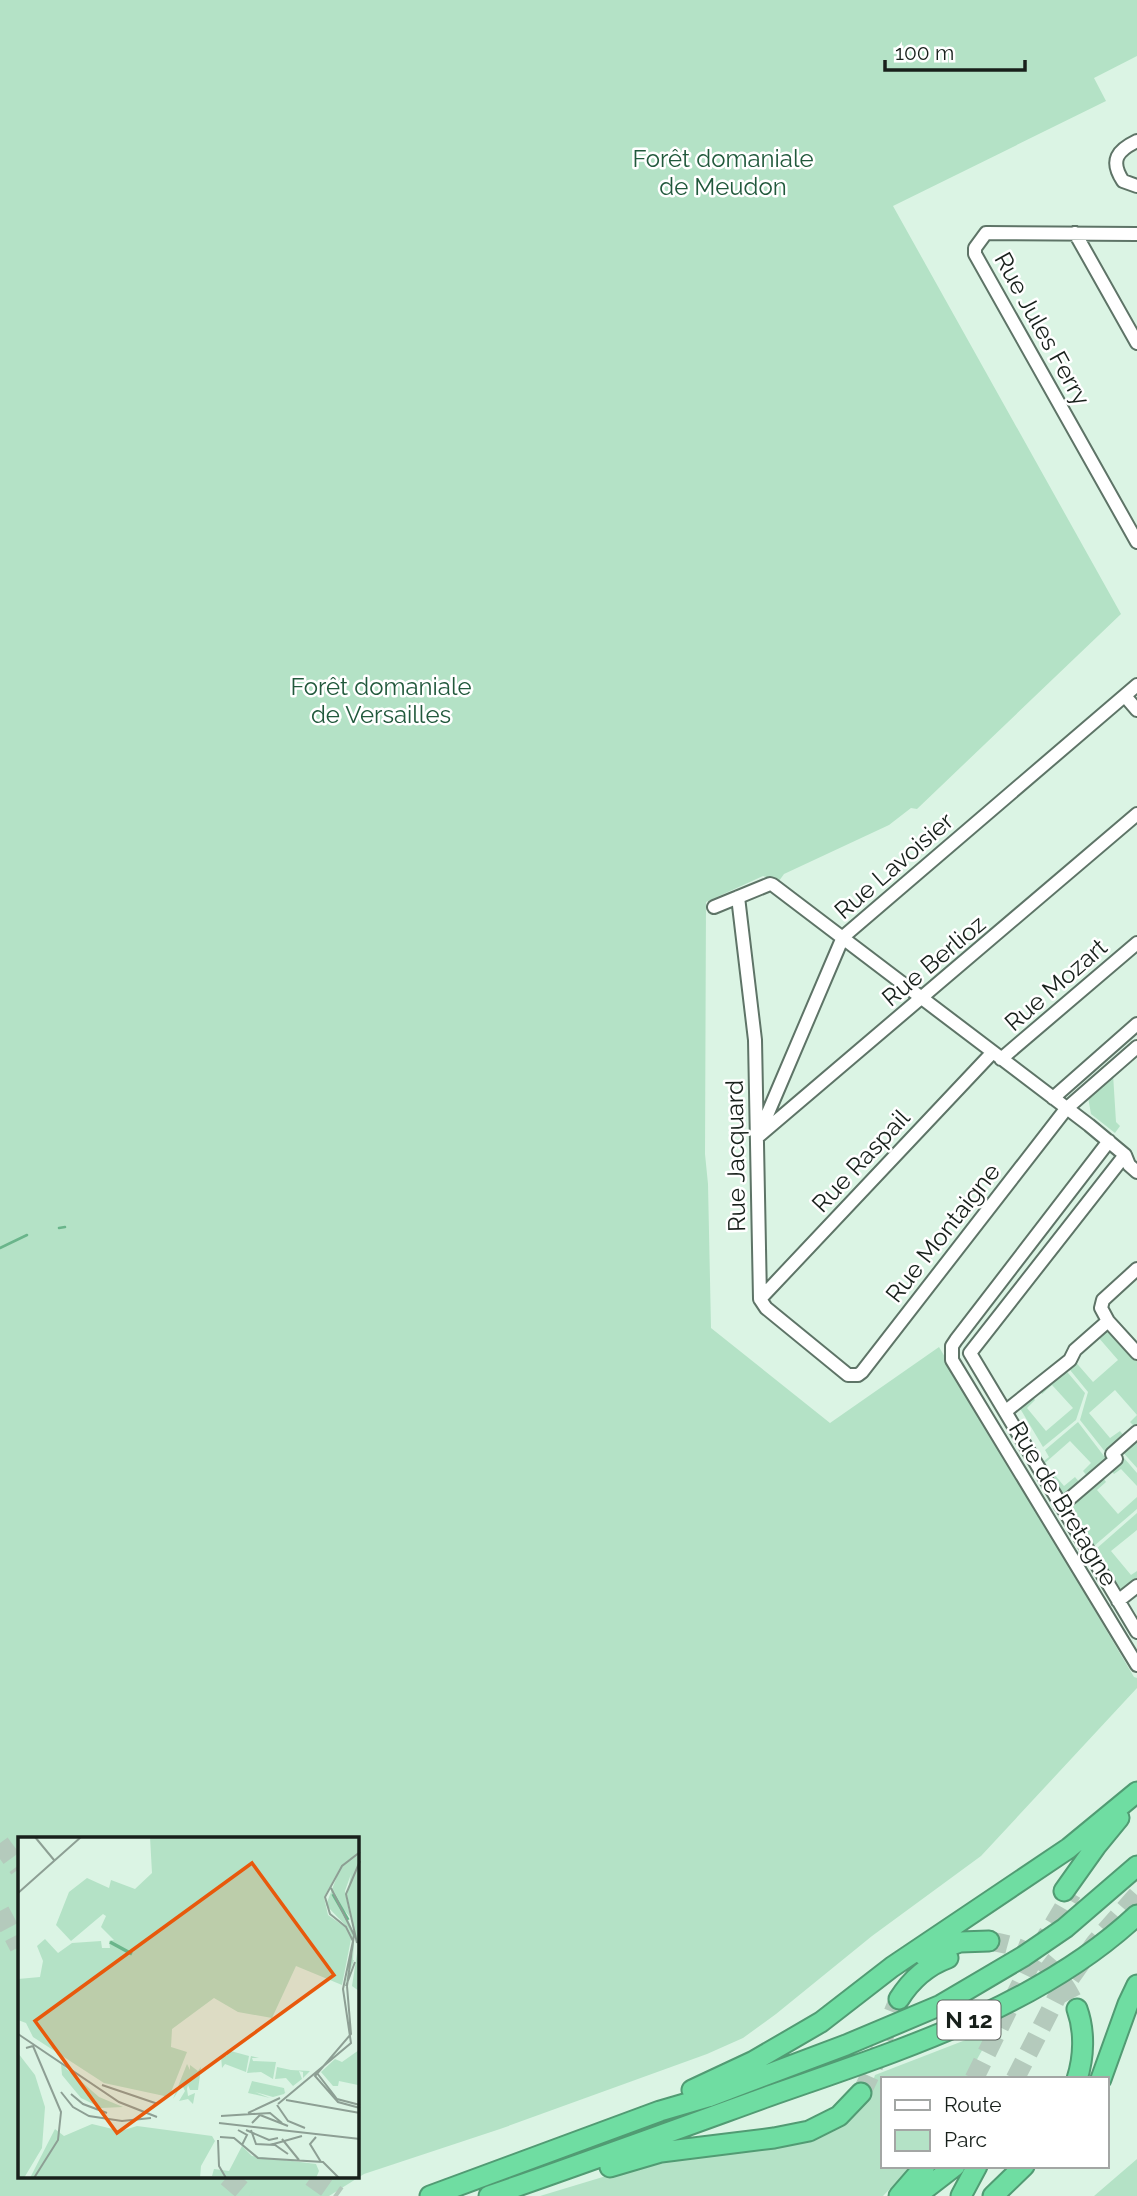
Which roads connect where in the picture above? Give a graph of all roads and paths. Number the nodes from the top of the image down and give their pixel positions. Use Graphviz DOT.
graph roads {
  1 [pos="1137,141"];
  2 [pos="1137,186"];
  3 [pos="1075,233"];
  4 [pos="1137,234"];
  5 [pos="1137,343"];
  6 [pos="1137,542"];
  7 [pos="1137,685"];
  8 [pos="1125,696"];
  9 [pos="1137,710"];
  10 [pos="1137,814"];
  11 [pos="738,897"];
  12 [pos="714,907"];
  13 [pos="843,937"];
  14 [pos="1137,943"];
  15 [pos="923,998"];
  16 [pos="1137,1024"];
  17 [pos="1137,1047"];
  18 [pos="997,1055"];
  19 [pos="1053,1098"];
  20 [pos="1066,1109"];
  21 [pos="757,1138"];
  22 [pos="1109,1141"];
  23 [pos="1131,1157"];
  24 [pos="1137,1172"];
  25 [pos="1137,1269"];
  26 [pos="760,1299"];
  27 [pos="1108,1321"];
  28 [pos="956,1340"];
  29 [pos="970,1353"];
  30 [pos="1137,1353"];
  31 [pos="954,1363"];
  32 [pos="1006,1411"];
  33 [pos="1137,1433"];
  34 [pos="1061,1506"];
  35 [pos="1137,1586"];
  36 [pos="1118,1601"];
  37 [pos="1137,1632"];
  38 [pos="1137,1665"];
  39 [pos="1137,1792"];
  40 [pos="1137,1799"];
  41 [pos="1137,1814"];
  42 [pos="1137,1866"];
  43 [pos="1134,1922"];
  44 [pos="1137,1985"];
  45 [pos="899,1999"];
  46 [pos="821,2022"];
  47 [pos="1065,2077"];
  48 [pos="1078,2077"];
  49 [pos="1102,2077"];
  50 [pos="861,2093"];
  51 [pos="660,2111"];
  52 [pos="592,2161"];
  53 [pos="923,2168"];
  54 [pos="952,2168"];
  55 [pos="976,2168"];
  56 [pos="1014,2168"];
  57 [pos="1022,2168"];
  58 [pos="430,2196"];
  59 [pos="489,2196"];
  60 [pos="899,2196"];
  61 [pos="916,2196"];
  62 [pos="961,2196"];
  63 [pos="991,2196"];
  1 -- 2 [label="street"];
  3 -- 4 [label="street, Rue Jules Ferry"];
  3 -- 5 [label="street"];
  3 -- 6 [label="street, Rue Jules Ferry"];
  7 -- 8 [label="street, Rue Lavoisier"];
  8 -- 9 [label="street"];
  8 -- 13 [label="street, Rue Lavoisier"];
  10 -- 15 [label="street, Rue Berlioz"];
  11 -- 12 [label="street"];
  11 -- 13 [label="street"];
  11 -- 21 [label="street, Rue Jacquard"];
  13 -- 15 [label="street"];
  13 -- 21 [label="street, Rue Lavoisier"];
  14 -- 18 [label="street, Rue Mozart"];
  15 -- 18 [label="street"];
  15 -- 21 [label="street, Rue Berlioz"];
  16 -- 19 [label="street"];
  17 -- 20 [label="street, Rue Montaigne"];
  18 -- 19 [label="street"];
  18 -- 26 [label="street, Rue Raspail"];
  19 -- 20 [label="street"];
  20 -- 22 [label="street"];
  20 -- 26 [label="street, Rue Montaigne"];
  21 -- 26 [label="street, Rue Jacquard"];
  22 -- 23 [label="street"];
  22 -- 28 [label="street"];
  23 -- 24 [label="street"];
  23 -- 29 [label="street"];
  25 -- 27 [label="street"];
  27 -- 30 [label="street"];
  27 -- 32 [label="street"];
  28 -- 29 [label="street, Rue de Bretagne"];
  28 -- 31 [label="street"];
  29 -- 31 [label="street"];
  29 -- 32 [label="street, Rue de Bretagne"];
  31 -- 38 [label="street, Rue de Bretagne"];
  32 -- 34 [label="street, Rue de Bretagne"];
  33 -- 34 [label="street"];
  34 -- 36 [label="street, Rue de Bretagne"];
  35 -- 36 [label="street"];
  36 -- 37 [label="street, Rue de Bretagne"];
  39 -- 46 [label="highway"];
  40 -- 41 [label="highway"];
  42 -- 51 [label="highway, N 12"];
  43 -- 52 [label="highway, N 12"];
  44 -- 49 [label="highway"];
  45 -- 46 [label="highway"];
  46 -- 51 [label="highway"];
  47 -- 48 [label="highway"];
  50 -- 52 [label="highway"];
  51 -- 58 [label="highway, N 12"];
  52 -- 59 [label="highway, N 12"];
  53 -- 60 [label="highway"];
  54 -- 61 [label="highway"];
  55 -- 62 [label="highway"];
  56 -- 63 [label="highway"];
  57 -- 63 [label="highway"];
}
